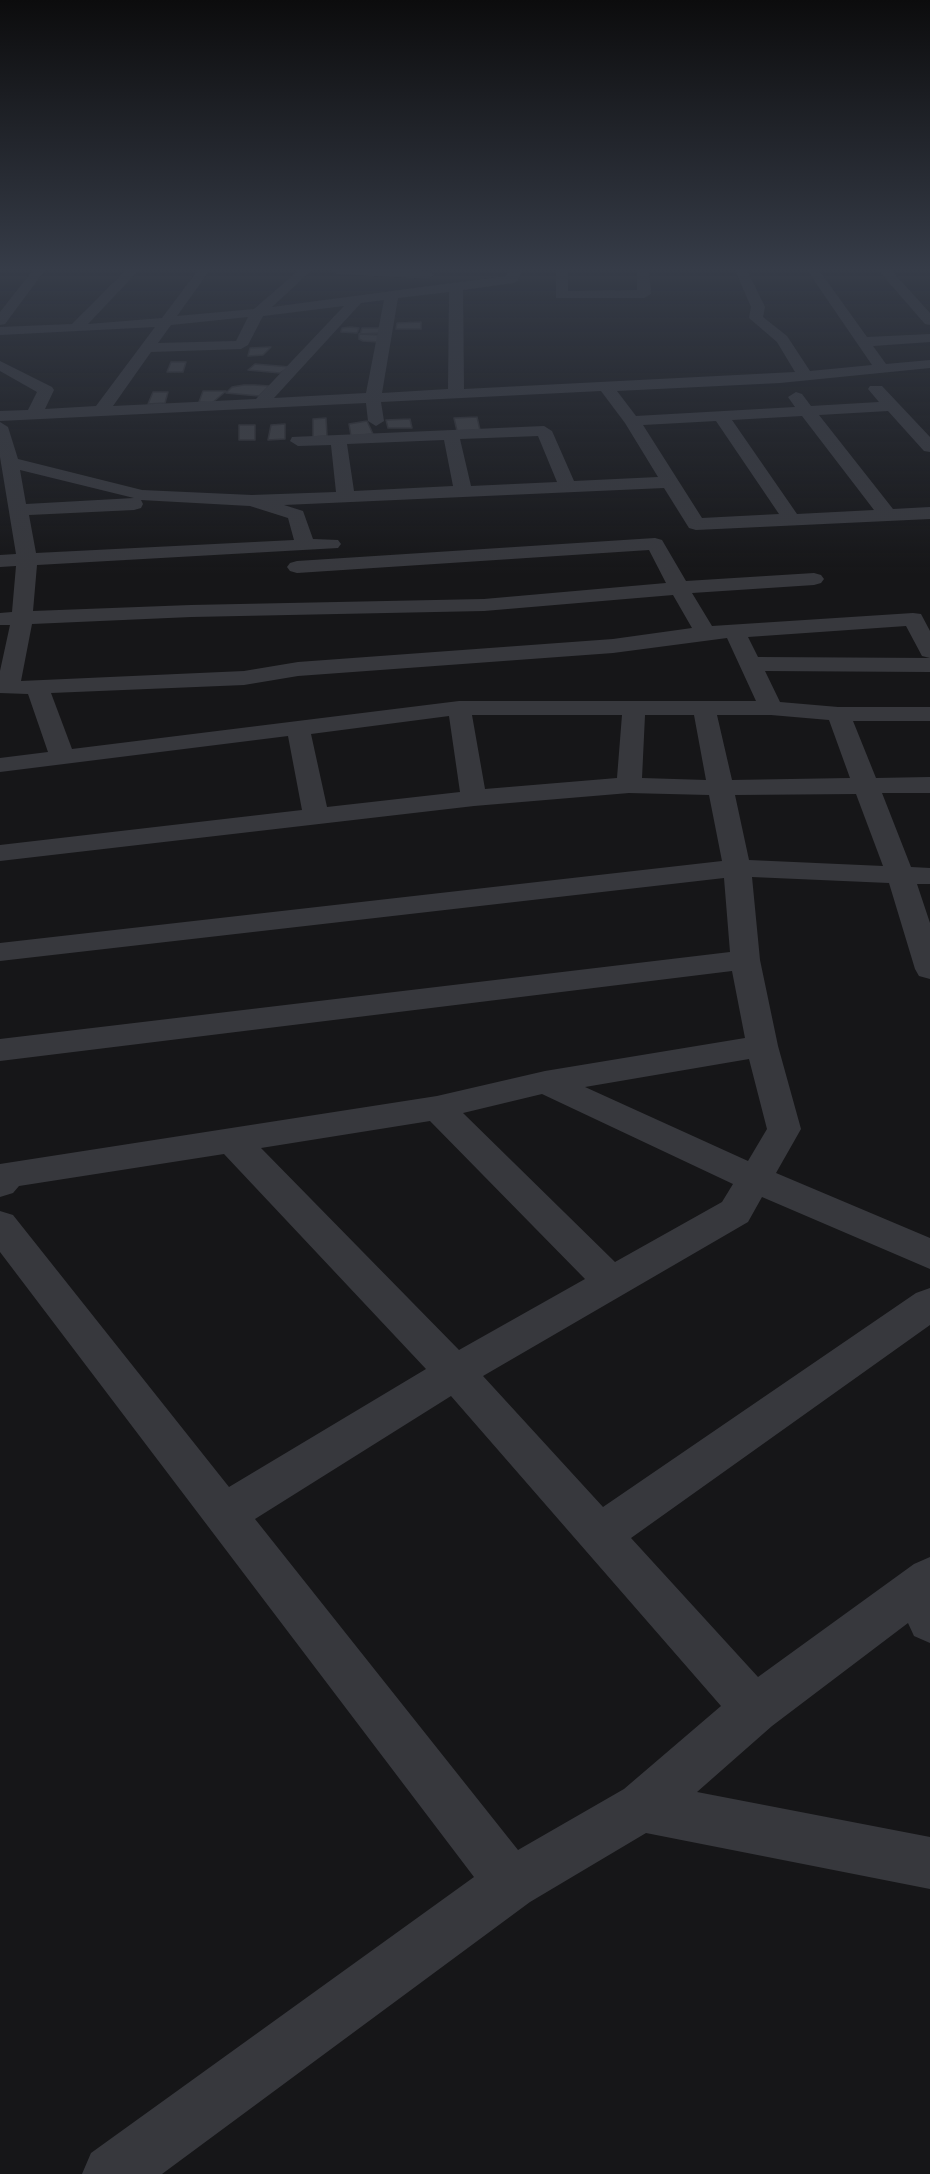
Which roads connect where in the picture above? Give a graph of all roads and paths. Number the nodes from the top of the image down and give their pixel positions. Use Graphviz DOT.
graph roads {
  1 [pos="12,371"];
  2 [pos="130,371"];
  3 [pos="290,371"];
  4 [pos="379,371"];
  5 [pos="456,371"];
  6 [pos="803,371"];
  7 [pos="851,371"];
  8 [pos="857,371"];
  9 [pos="805,375"];
  10 [pos="780,378"];
  11 [pos="605,386"];
  12 [pos="456,394"];
  13 [pos="477,394"];
  14 [pos="374,399"];
  15 [pos="260,404"];
  16 [pos="892,406"];
  17 [pos="807,410"];
  18 [pos="100,411"];
  19 [pos="34,414"];
  20 [pos="0,416"];
  21 [pos="721,416"];
  22 [pos="633,421"];
  23 [pos="0,427"];
  24 [pos="491,433"];
  25 [pos="451,435"];
  26 [pos="379,438"];
  27 [pos="338,439"];
  28 [pos="298,441"];
  29 [pos="930,447"];
  30 [pos="10,462"];
  31 [pos="670,482"];
  32 [pos="567,485"];
  33 [pos="463,490"];
  34 [pos="345,496"];
  35 [pos="226,500"];
  36 [pos="252,501"];
  37 [pos="17,510"];
  38 [pos="930,513"];
  39 [pos="887,514"];
  40 [pos="791,519"];
  41 [pos="351,542"];
  42 [pos="305,545"];
  43 [pos="27,560"];
  44 [pos="0,561"];
  45 [pos="297,567"];
  46 [pos="814,579"];
  47 [pos="679,588"];
  48 [pos="22,618"];
  49 [pos="0,619"];
  50 [pos="735,631"];
  51 [pos="705,633"];
  52 [pos="930,651"];
  53 [pos="752,664"];
  54 [pos="930,665"];
  55 [pos="37,687"];
  56 [pos="4,689"];
  57 [pos="459,708"];
  58 [pos="634,708"];
  59 [pos="704,708"];
  60 [pos="771,708"];
  61 [pos="838,714"];
  62 [pos="930,714"];
  63 [pos="298,727"];
  64 [pos="62,756"];
  65 [pos="0,765"];
  66 [pos="629,785"];
  67 [pos="866,785"];
  68 [pos="930,785"];
  69 [pos="720,788"];
  70 [pos="474,798"];
  71 [pos="316,816"];
  72 [pos="0,853"];
  73 [pos="737,868"];
  74 [pos="901,876"];
  75 [pos="930,876"];
  76 [pos="0,952"];
  77 [pos="745,960"];
  78 [pos="929,964"];
  79 [pos="762,1046"];
  80 [pos="0,1050"];
  81 [pos="544,1082"];
  82 [pos="437,1108"];
  83 [pos="233,1141"];
  84 [pos="3,1176"];
  85 [pos="755,1179"];
  86 [pos="0,1225"];
  87 [pos="930,1254"];
  88 [pos="613,1284"];
  89 [pos="930,1304"];
  90 [pos="454,1372"];
  91 [pos="224,1514"];
  92 [pos="599,1535"];
  93 [pos="926,1596"];
  94 [pos="754,1709"];
  95 [pos="642,1807"];
  96 [pos="930,1863"];
  97 [pos="512,1883"];
  98 [pos="112,2174"];
  1 -- 19 [label="street"];
  2 -- 18 [label="street"];
  3 -- 15 [label="street"];
  4 -- 14 [label="street"];
  5 -- 12 [label="street"];
  6 -- 9 [label="street"];
  7 -- 9 [label="street"];
  8 -- 16 [label="street"];
  9 -- 10 [label="street"];
  10 -- 11 [label="street"];
  10 -- 17 [label="street"];
  11 -- 13 [label="street"];
  11 -- 22 [label="street"];
  12 -- 13 [label="street"];
  12 -- 14 [label="street"];
  13 -- 24 [label="street"];
  14 -- 15 [label="street"];
  14 -- 26 [label="street"];
  15 -- 18 [label="street"];
  16 -- 17 [label="street"];
  16 -- 29 [label="street"];
  17 -- 21 [label="street"];
  17 -- 39 [label="street"];
  18 -- 19 [label="street"];
  19 -- 20 [label="street"];
  21 -- 22 [label="street"];
  21 -- 40 [label="street"];
  22 -- 31 [label="street"];
  23 -- 30 [label="street"];
  24 -- 25 [label="street"];
  24 -- 32 [label="street"];
  25 -- 26 [label="street"];
  25 -- 33 [label="street"];
  26 -- 27 [label="street"];
  27 -- 28 [label="street"];
  27 -- 34 [label="street"];
  30 -- 35 [label="street"];
  30 -- 37 [label="street"];
  31 -- 32 [label="street"];
  31 -- 40 [label="street"];
  32 -- 33 [label="street"];
  33 -- 34 [label="street"];
  34 -- 36 [label="street"];
  35 -- 36 [label="street"];
  35 -- 37 [label="street"];
  36 -- 42 [label="street"];
  37 -- 43 [label="street"];
  38 -- 39 [label="street"];
  39 -- 40 [label="street"];
  41 -- 42 [label="street"];
  42 -- 43 [label="street"];
  43 -- 44 [label="street"];
  43 -- 48 [label="street"];
  45 -- 47 [label="street"];
  46 -- 47 [label="street"];
  47 -- 48 [label="street"];
  47 -- 51 [label="street"];
  48 -- 49 [label="street"];
  48 -- 56 [label="street"];
  50 -- 51 [label="street"];
  50 -- 52 [label="street"];
  50 -- 53 [label="street"];
  51 -- 55 [label="street"];
  53 -- 54 [label="street"];
  53 -- 60 [label="street"];
  55 -- 56 [label="street"];
  55 -- 64 [label="street"];
  57 -- 58 [label="street"];
  57 -- 63 [label="street"];
  57 -- 70 [label="street"];
  58 -- 59 [label="street"];
  58 -- 66 [label="street"];
  59 -- 60 [label="street"];
  59 -- 69 [label="street"];
  60 -- 61 [label="street"];
  61 -- 62 [label="street"];
  61 -- 67 [label="street"];
  63 -- 64 [label="street"];
  63 -- 71 [label="street"];
  64 -- 65 [label="street"];
  66 -- 69 [label="street"];
  66 -- 70 [label="street"];
  67 -- 68 [label="street"];
  67 -- 69 [label="street"];
  67 -- 74 [label="street"];
  69 -- 73 [label="street"];
  70 -- 71 [label="street"];
  71 -- 72 [label="street"];
  73 -- 74 [label="street"];
  73 -- 76 [label="street"];
  73 -- 77 [label="street"];
  74 -- 75 [label="street"];
  74 -- 78 [label="street"];
  77 -- 79 [label="street"];
  77 -- 80 [label="street"];
  79 -- 81 [label="street"];
  79 -- 85 [label="street"];
  81 -- 82 [label="street"];
  81 -- 85 [label="street"];
  82 -- 83 [label="street"];
  82 -- 88 [label="street"];
  83 -- 84 [label="street"];
  83 -- 90 [label="street"];
  85 -- 87 [label="street"];
  85 -- 88 [label="street"];
  86 -- 91 [label="street"];
  88 -- 90 [label="street"];
  89 -- 92 [label="street"];
  90 -- 91 [label="street"];
  90 -- 92 [label="street"];
  91 -- 97 [label="street"];
  92 -- 94 [label="street"];
  93 -- 94 [label="street"];
  94 -- 95 [label="street"];
  95 -- 96 [label="street"];
  95 -- 97 [label="street"];
  97 -- 98 [label="street"];
}
